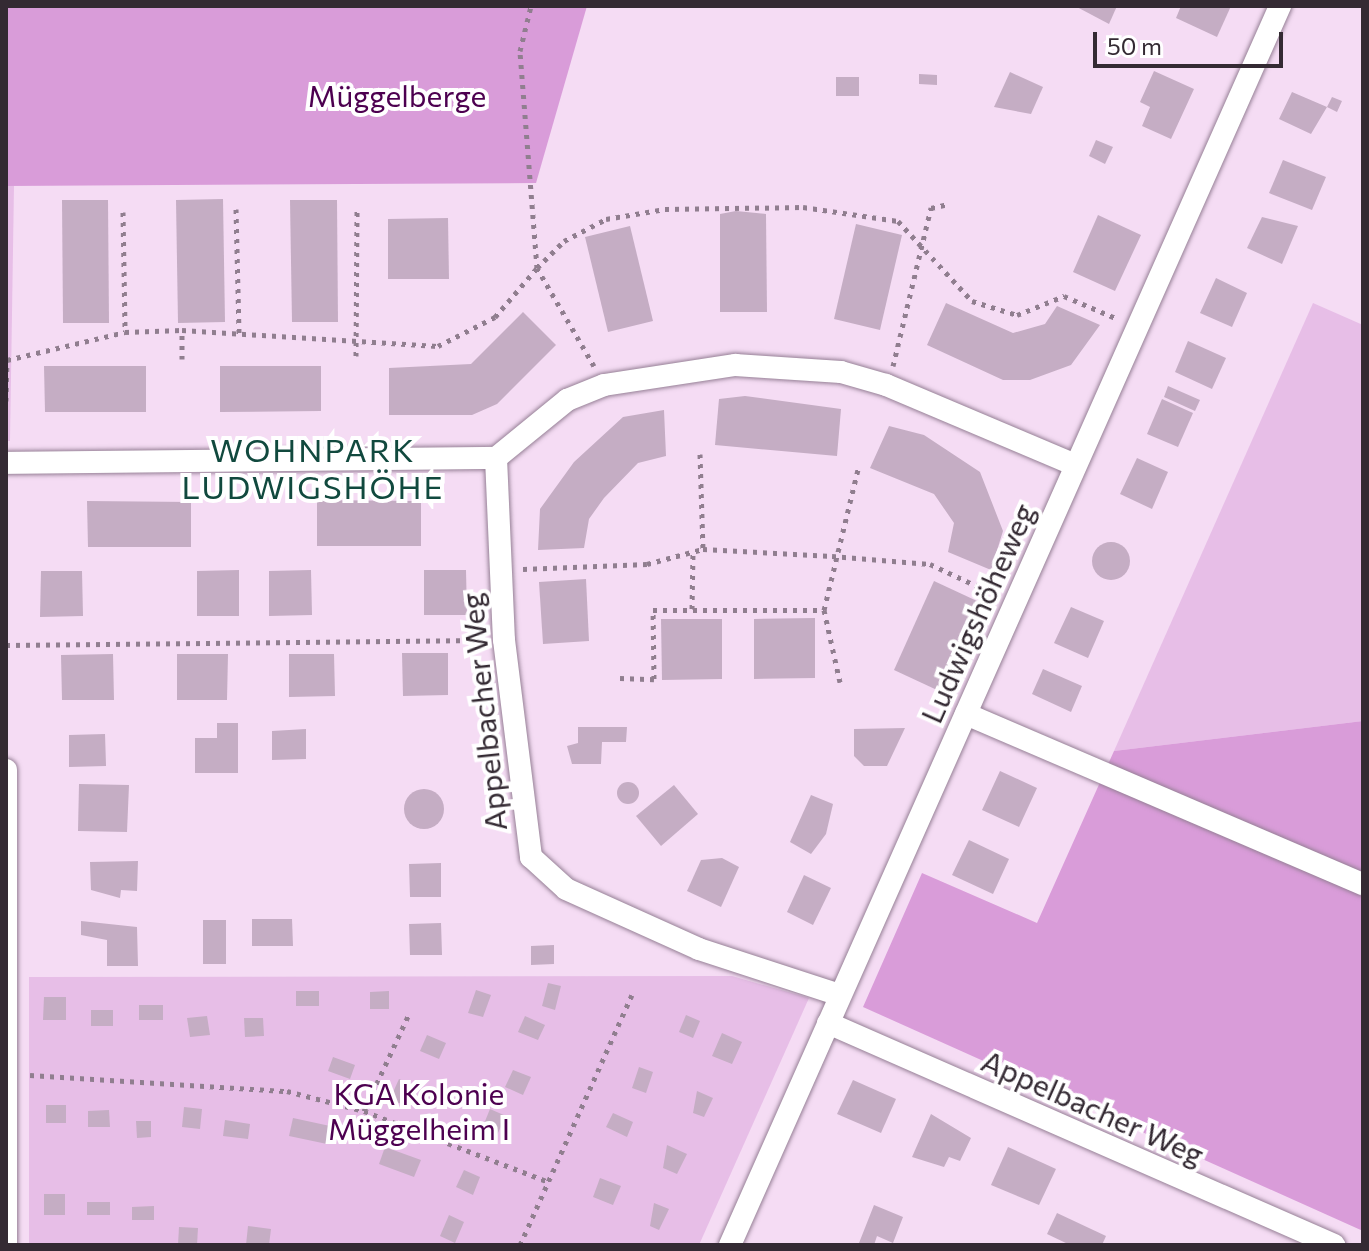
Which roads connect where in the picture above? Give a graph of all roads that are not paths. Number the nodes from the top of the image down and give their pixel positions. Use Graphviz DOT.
graph roads {
  1 [pos="1280,6"];
  2 [pos="496,458"];
  3 [pos="6,463"];
  4 [pos="1075,465"];
  5 [pos="966,714"];
  6 [pos="6,770"];
  7 [pos="1363,884"];
  8 [pos="840,995"];
  9 [pos="828,1023"];
  10 [pos="6,1245"];
  11 [pos="730,1245"];
  12 [pos="1334,1245"];
  1 -- 4 [label="street, Ludwigshöheweg"];
  2 -- 3 [label="street"];
  2 -- 4 [label="street"];
  2 -- 8 [label="street, Appelbacher Weg"];
  4 -- 5 [label="street, Ludwigshöheweg"];
  5 -- 7 [label="street"];
  5 -- 8 [label="street, Ludwigshöheweg"];
  6 -- 10 [label="street"];
  8 -- 9 [label="street, Ludwigshöheweg"];
  9 -- 11 [label="street, Ludwigshöheweg"];
  9 -- 12 [label="street, Appelbacher Weg"];
}
